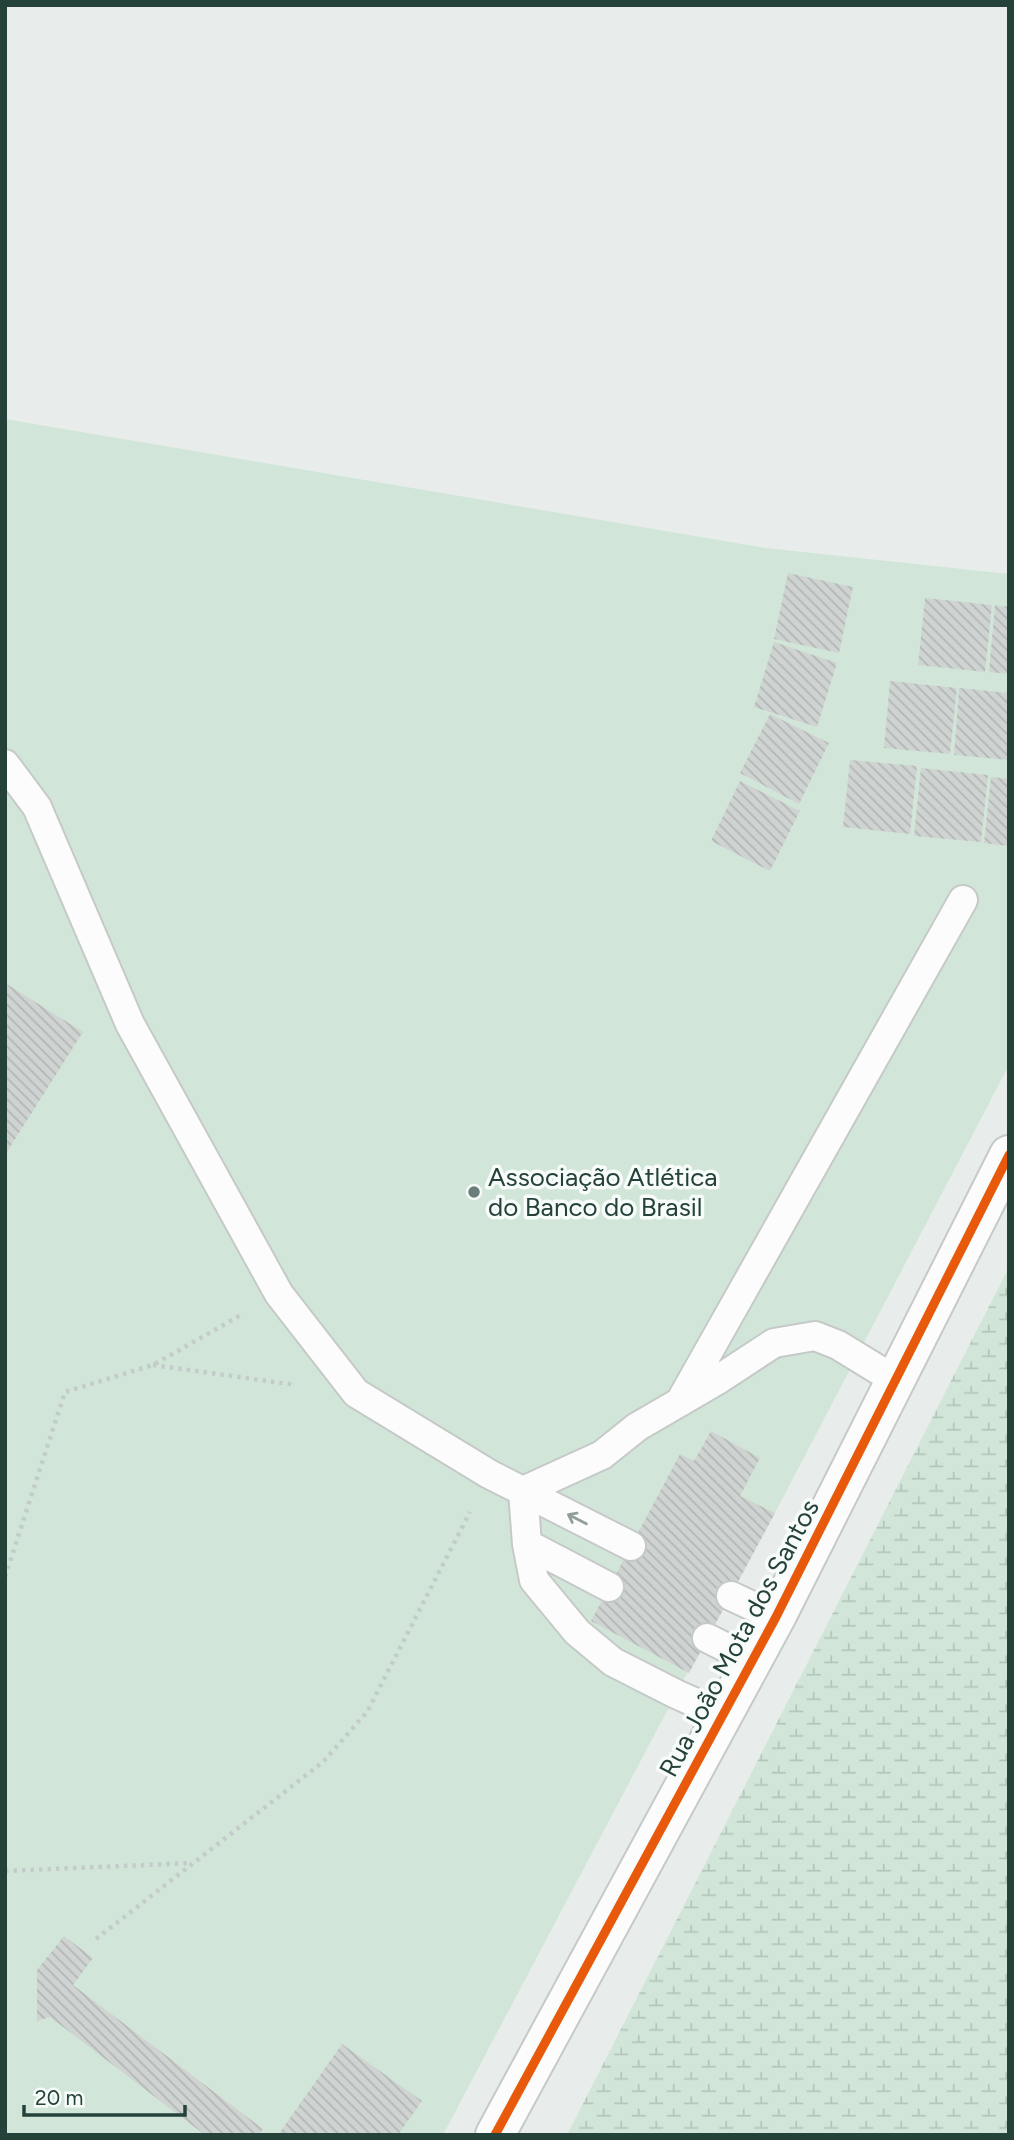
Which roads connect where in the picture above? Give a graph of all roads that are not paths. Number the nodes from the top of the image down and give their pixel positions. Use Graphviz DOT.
graph roads {
  1 [pos="5,764"];
  2 [pos="963,900"];
  3 [pos="1009,1155"];
  4 [pos="895,1380"];
  5 [pos="680,1402"];
  6 [pos="523,1492"];
  7 [pos="527,1544"];
  8 [pos="631,1546"];
  9 [pos="609,1587"];
  10 [pos="731,1596"];
  11 [pos="776,1616"];
  12 [pos="707,1638"];
  13 [pos="752,1661"];
  14 [pos="723,1715"];
  15 [pos="495,2135"];
  1 -- 6 [label="lane"];
  2 -- 5 [label="lane"];
  3 -- 4 [label="street, Rua João Mota dos Santos"];
  4 -- 5 [label="lane"];
  4 -- 11 [label="street, Rua João Mota dos Santos"];
  5 -- 6 [label="lane"];
  6 -- 7 [label="lane"];
  8 -- 6 [label="lane, one-way"];
  7 -- 9 [label="lane"];
  7 -- 14 [label="lane"];
  10 -- 11 [label="lane"];
  11 -- 13 [label="street, Rua João Mota dos Santos"];
  12 -- 13 [label="lane"];
  13 -- 14 [label="street, Rua João Mota dos Santos"];
  14 -- 15 [label="street, Rua João Mota dos Santos"];
}
